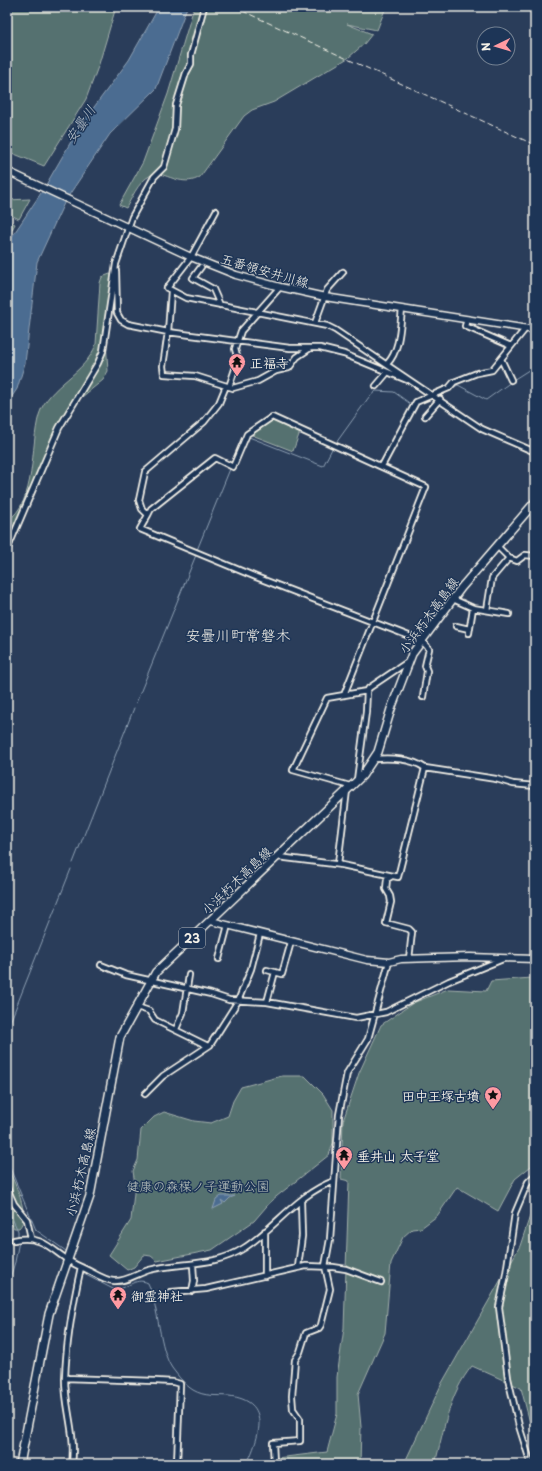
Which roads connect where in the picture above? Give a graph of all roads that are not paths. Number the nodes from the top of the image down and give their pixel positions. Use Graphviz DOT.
graph roads {
  1 [pos="204,7"];
  2 [pos="7,171"];
  3 [pos="216,211"];
  4 [pos="128,228"];
  5 [pos="191,257"];
  6 [pos="201,267"];
  7 [pos="115,268"];
  8 [pos="343,272"];
  9 [pos="280,288"];
  10 [pos="171,291"];
  11 [pos="325,297"];
  12 [pos="220,305"];
  13 [pos="402,309"];
  14 [pos="257,313"];
  15 [pos="466,319"];
  16 [pos="315,323"];
  17 [pos="526,328"];
  18 [pos="535,330"];
  19 [pos="168,332"];
  20 [pos="237,341"];
  21 [pos="511,346"];
  22 [pos="309,348"];
  23 [pos="501,359"];
  24 [pos="387,364"];
  25 [pos="387,373"];
  26 [pos="511,380"];
  27 [pos="410,381"];
  28 [pos="376,386"];
  29 [pos="227,387"];
  30 [pos="432,394"];
  31 [pos="440,399"];
  32 [pos="425,416"];
  33 [pos="535,452"];
  34 [pos="382,466"];
  35 [pos="535,502"];
  36 [pos="148,515"];
  37 [pos="497,546"];
  38 [pos="7,550"];
  39 [pos="535,556"];
  40 [pos="509,558"];
  41 [pos="453,599"];
  42 [pos="473,608"];
  43 [pos="487,610"];
  44 [pos="509,614"];
  45 [pos="373,622"];
  46 [pos="456,626"];
  47 [pos="422,641"];
  48 [pos="408,661"];
  49 [pos="367,691"];
  50 [pos="344,695"];
  51 [pos="423,696"];
  52 [pos="374,759"];
  53 [pos="425,768"];
  54 [pos="357,780"];
  55 [pos="535,786"];
  56 [pos="348,788"];
  57 [pos="278,857"];
  58 [pos="338,864"];
  59 [pos="392,876"];
  60 [pos="211,921"];
  61 [pos="228,925"];
  62 [pos="260,934"];
  63 [pos="291,942"];
  64 [pos="508,957"];
  65 [pos="219,959"];
  66 [pos="409,959"];
  67 [pos="535,959"];
  68 [pos="389,962"];
  69 [pos="101,965"];
  70 [pos="267,970"];
  71 [pos="275,972"];
  72 [pos="189,974"];
  73 [pos="151,981"];
  74 [pos="187,989"];
  75 [pos="238,1002"];
  76 [pos="267,1002"];
  77 [pos="137,1007"];
  78 [pos="375,1015"];
  79 [pos="176,1029"];
  80 [pos="208,1046"];
  81 [pos="145,1094"];
  82 [pos="535,1175"];
  83 [pos="334,1181"];
  84 [pos="7,1188"];
  85 [pos="301,1201"];
  86 [pos="265,1231"];
  87 [pos="31,1238"];
  88 [pos="14,1240"];
  89 [pos="68,1260"];
  90 [pos="193,1265"];
  91 [pos="325,1266"];
  92 [pos="81,1267"];
  93 [pos="298,1267"];
  94 [pos="265,1276"];
  95 [pos="381,1282"];
  96 [pos="192,1291"];
  97 [pos="171,1292"];
  98 [pos="65,1378"];
  99 [pos="274,1463"];
  100 [pos="20,1464"];
  101 [pos="72,1464"];
  102 [pos="177,1464"];
  103 [pos="531,1464"];
  1 -- 4 [label="street"];
  2 -- 4 [label="main road, 五番領安井川線"];
  3 -- 5 [label="street"];
  4 -- 5 [label="main road, 五番領安井川線"];
  4 -- 7 [label="street"];
  5 -- 9 [label="main road, 五番領安井川線"];
  5 -- 10 [label="street"];
  6 -- 12 [label="street"];
  7 -- 19 [label="street"];
  7 -- 38 [label="street"];
  8 -- 11 [label="street"];
  9 -- 11 [label="main road, 五番領安井川線"];
  9 -- 14 [label="street"];
  10 -- 12 [label="street"];
  10 -- 19 [label="street"];
  11 -- 13 [label="main road, 五番領安井川線"];
  11 -- 16 [label="street"];
  12 -- 14 [label="street"];
  13 -- 15 [label="main road, 五番領安井川線"];
  13 -- 24 [label="street"];
  14 -- 16 [label="street"];
  14 -- 20 [label="street"];
  15 -- 17 [label="main road, 五番領安井川線"];
  15 -- 21 [label="street"];
  16 -- 24 [label="street"];
  17 -- 18 [label="main road, 五番領安井川線"];
  17 -- 21 [label="street"];
  19 -- 20 [label="street"];
  19 -- 29 [label="street"];
  20 -- 22 [label="street"];
  20 -- 29 [label="street"];
  21 -- 23 [label="street"];
  22 -- 25 [label="street"];
  22 -- 29 [label="street"];
  23 -- 26 [label="street"];
  23 -- 30 [label="street"];
  24 -- 27 [label="street"];
  25 -- 27 [label="street"];
  25 -- 28 [label="street"];
  27 -- 30 [label="street"];
  29 -- 36 [label="street"];
  30 -- 31 [label="street"];
  30 -- 34 [label="street"];
  31 -- 32 [label="street"];
  31 -- 33 [label="street"];
  34 -- 36 [label="street"];
  34 -- 45 [label="street"];
  35 -- 37 [label="main road, 小浜朽木高島線 / 23"];
  36 -- 45 [label="street"];
  37 -- 40 [label="street"];
  37 -- 41 [label="main road, 小浜朽木高島線 / 23"];
  39 -- 40 [label="street"];
  40 -- 43 [label="street"];
  41 -- 42 [label="street"];
  41 -- 47 [label="main road, 小浜朽木高島線 / 23"];
  42 -- 43 [label="street"];
  42 -- 46 [label="street"];
  43 -- 44 [label="street"];
  45 -- 47 [label="street"];
  45 -- 50 [label="street"];
  47 -- 48 [label="main road, 小浜朽木高島線 / 23"];
  47 -- 51 [label="street"];
  48 -- 49 [label="street"];
  48 -- 52 [label="main road, 小浜朽木高島線 / 23"];
  49 -- 50 [label="street"];
  49 -- 54 [label="street"];
  50 -- 56 [label="street"];
  52 -- 53 [label="street"];
  52 -- 54 [label="main road, 小浜朽木高島線 / 23"];
  53 -- 55 [label="street"];
  53 -- 59 [label="street"];
  54 -- 56 [label="main road, 小浜朽木高島線 / 23"];
  56 -- 57 [label="main road, 小浜朽木高島線 / 23"];
  56 -- 58 [label="street"];
  57 -- 58 [label="street"];
  57 -- 60 [label="main road, 小浜朽木高島線 / 23"];
  58 -- 59 [label="street"];
  59 -- 66 [label="street"];
  60 -- 61 [label="main road"];
  60 -- 73 [label="main road, 小浜朽木高島線 / 23"];
  61 -- 62 [label="main road"];
  61 -- 65 [label="street"];
  62 -- 63 [label="main road"];
  62 -- 75 [label="street"];
  63 -- 68 [label="main road"];
  63 -- 71 [label="street"];
  64 -- 66 [label="main road"];
  64 -- 67 [label="main road"];
  64 -- 78 [label="street"];
  66 -- 68 [label="main road"];
  68 -- 78 [label="street"];
  69 -- 73 [label="street"];
  70 -- 71 [label="street"];
  71 -- 76 [label="street"];
  72 -- 74 [label="street"];
  73 -- 74 [label="street"];
  73 -- 77 [label="main road, 小浜朽木高島線 / 23"];
  74 -- 75 [label="street"];
  74 -- 79 [label="street"];
  75 -- 76 [label="street"];
  75 -- 80 [label="street"];
  76 -- 78 [label="street"];
  77 -- 79 [label="street"];
  77 -- 89 [label="main road, 小浜朽木高島線 / 23"];
  78 -- 83 [label="street"];
  79 -- 80 [label="street"];
  80 -- 81 [label="street"];
  82 -- 103 [label="street"];
  83 -- 85 [label="street"];
  83 -- 91 [label="street"];
  84 -- 87 [label="street"];
  85 -- 86 [label="street"];
  85 -- 93 [label="street"];
  86 -- 90 [label="street"];
  86 -- 94 [label="street"];
  87 -- 88 [label="street"];
  87 -- 89 [label="street"];
  89 -- 92 [label="street"];
  89 -- 100 [label="main road, 小浜朽木高島線 / 23"];
  90 -- 92 [label="street"];
  90 -- 96 [label="street"];
  91 -- 93 [label="street"];
  91 -- 95 [label="street"];
  91 -- 99 [label="street"];
  92 -- 98 [label="street"];
  93 -- 94 [label="street"];
  94 -- 96 [label="street"];
  96 -- 97 [label="street"];
  98 -- 101 [label="street"];
  98 -- 102 [label="street"];
}
